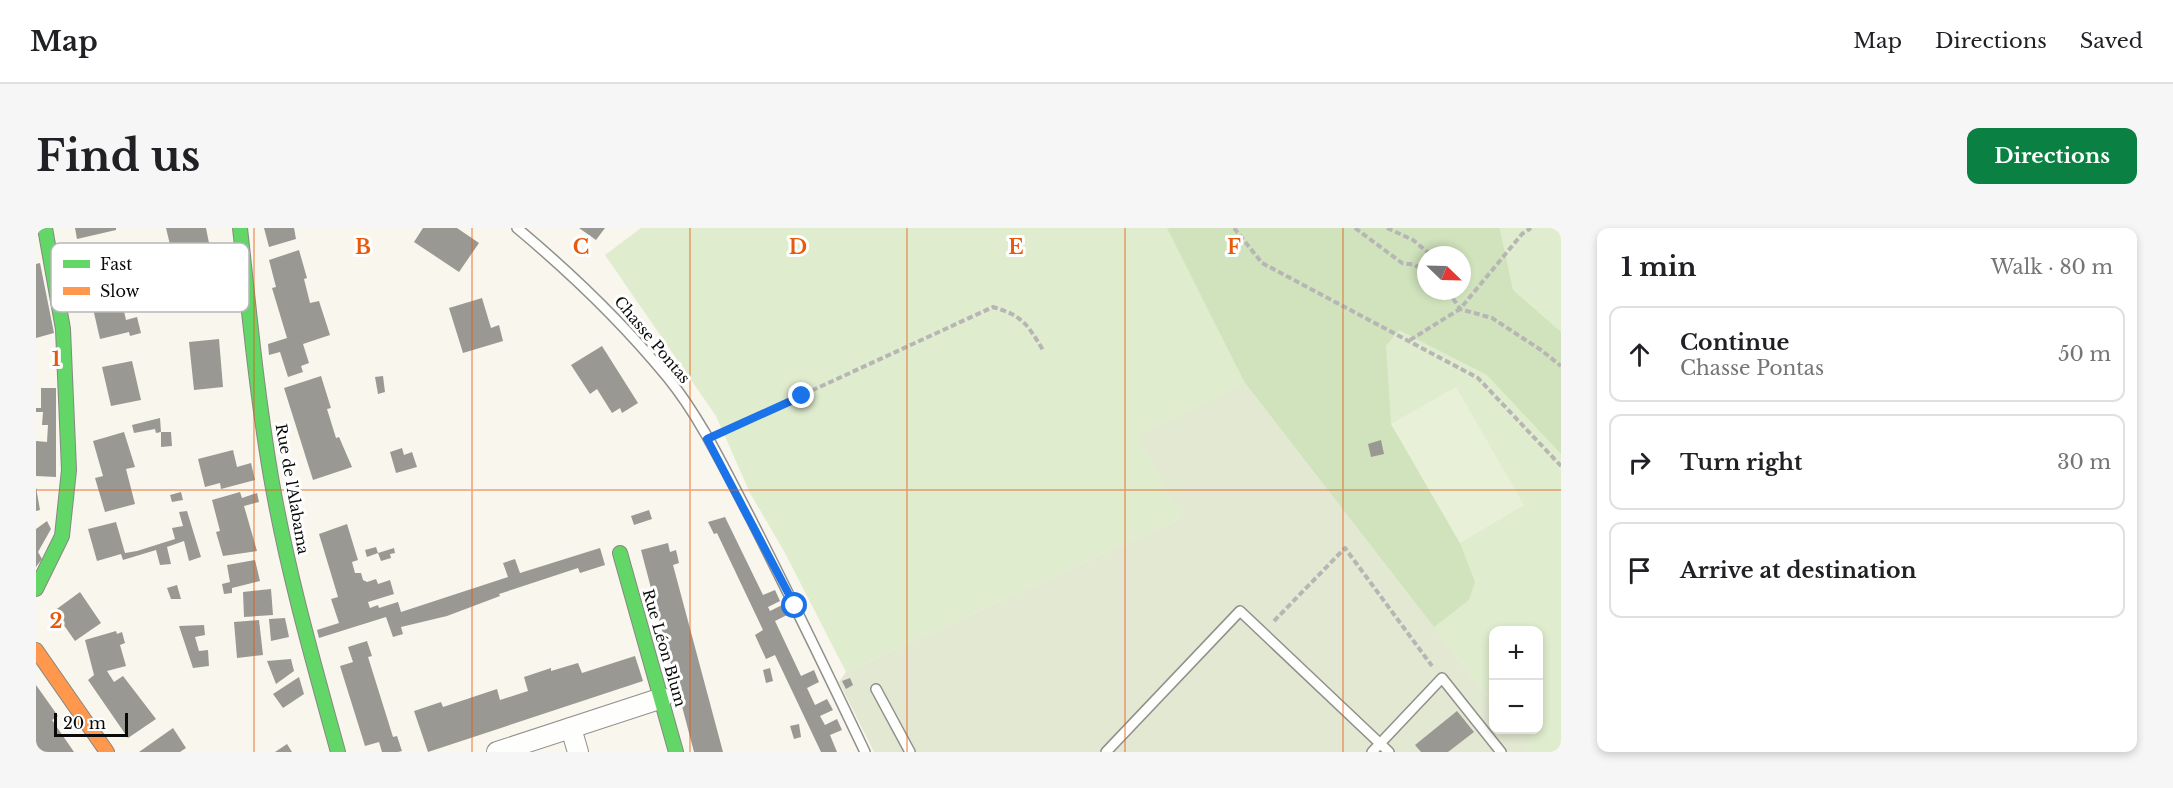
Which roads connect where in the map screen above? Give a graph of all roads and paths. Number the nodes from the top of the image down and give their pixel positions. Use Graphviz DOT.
graph roads {
  1 [pos="45,228"];
  2 [pos="240,228"];
  3 [pos="517,228"];
  4 [pos="1234,228"];
  5 [pos="1355,228"];
  6 [pos="1387,228"];
  7 [pos="1531,228"];
  8 [pos="242,243"];
  9 [pos="1420,246"];
  10 [pos="51,256"];
  11 [pos="1417,266"];
  12 [pos="1454,300"];
  13 [pos="249,303"];
  14 [pos="1460,309"];
  15 [pos="63,312"];
  16 [pos="1409,341"];
  17 [pos="1043,350"];
  18 [pos="1561,366"];
  19 [pos="707,439"];
  20 [pos="1561,466"];
  21 [pos="620,553"];
  22 [pos="36,589"];
  23 [pos="1263,633"];
  24 [pos="36,650"];
  25 [pos="1442,678"];
  26 [pos="876,689"];
  27 [pos="662,698"];
  28 [pos="571,728"];
  29 [pos="1380,743"];
  30 [pos="107,752"];
  31 [pos="338,752"];
  32 [pos="497,752"];
  33 [pos="578,752"];
  34 [pos="676,752"];
  35 [pos="865,752"];
  36 [pos="909,752"];
  37 [pos="1105,752"];
  38 [pos="1372,752"];
  39 [pos="1389,752"];
  40 [pos="1501,752"];
  1 -- 10 [label="street"];
  2 -- 8 [label="street, Rue de l'Alabama"];
  3 -- 19 [label="lane, Chasse Pontas"];
  4 -- 16 [label="path"];
  5 -- 11 [label="path"];
  6 -- 9 [label="path"];
  7 -- 14 [label="path"];
  12 -- 14 [label="path"];
  13 -- 31 [label="street, Rue de l'Alabama"];
  14 -- 16 [label="path"];
  14 -- 18 [label="path"];
  15 -- 22 [label="street"];
  16 -- 20 [label="path"];
  17 -- 19 [label="path"];
  19 -- 35 [label="lane, Chasse Pontas"];
  21 -- 27 [label="street, Rue Léon Blum"];
  23 -- 25 [label="path"];
  23 -- 29 [label="lane"];
  23 -- 37 [label="lane"];
  24 -- 30 [label="street"];
  25 -- 29 [label="lane"];
  25 -- 40 [label="lane"];
  26 -- 36 [label="lane"];
  27 -- 28 [label="street"];
  27 -- 34 [label="street, Rue Léon Blum"];
  28 -- 32 [label="street"];
  28 -- 33 [label="street"];
  29 -- 38 [label="lane"];
  29 -- 39 [label="lane"];
}
